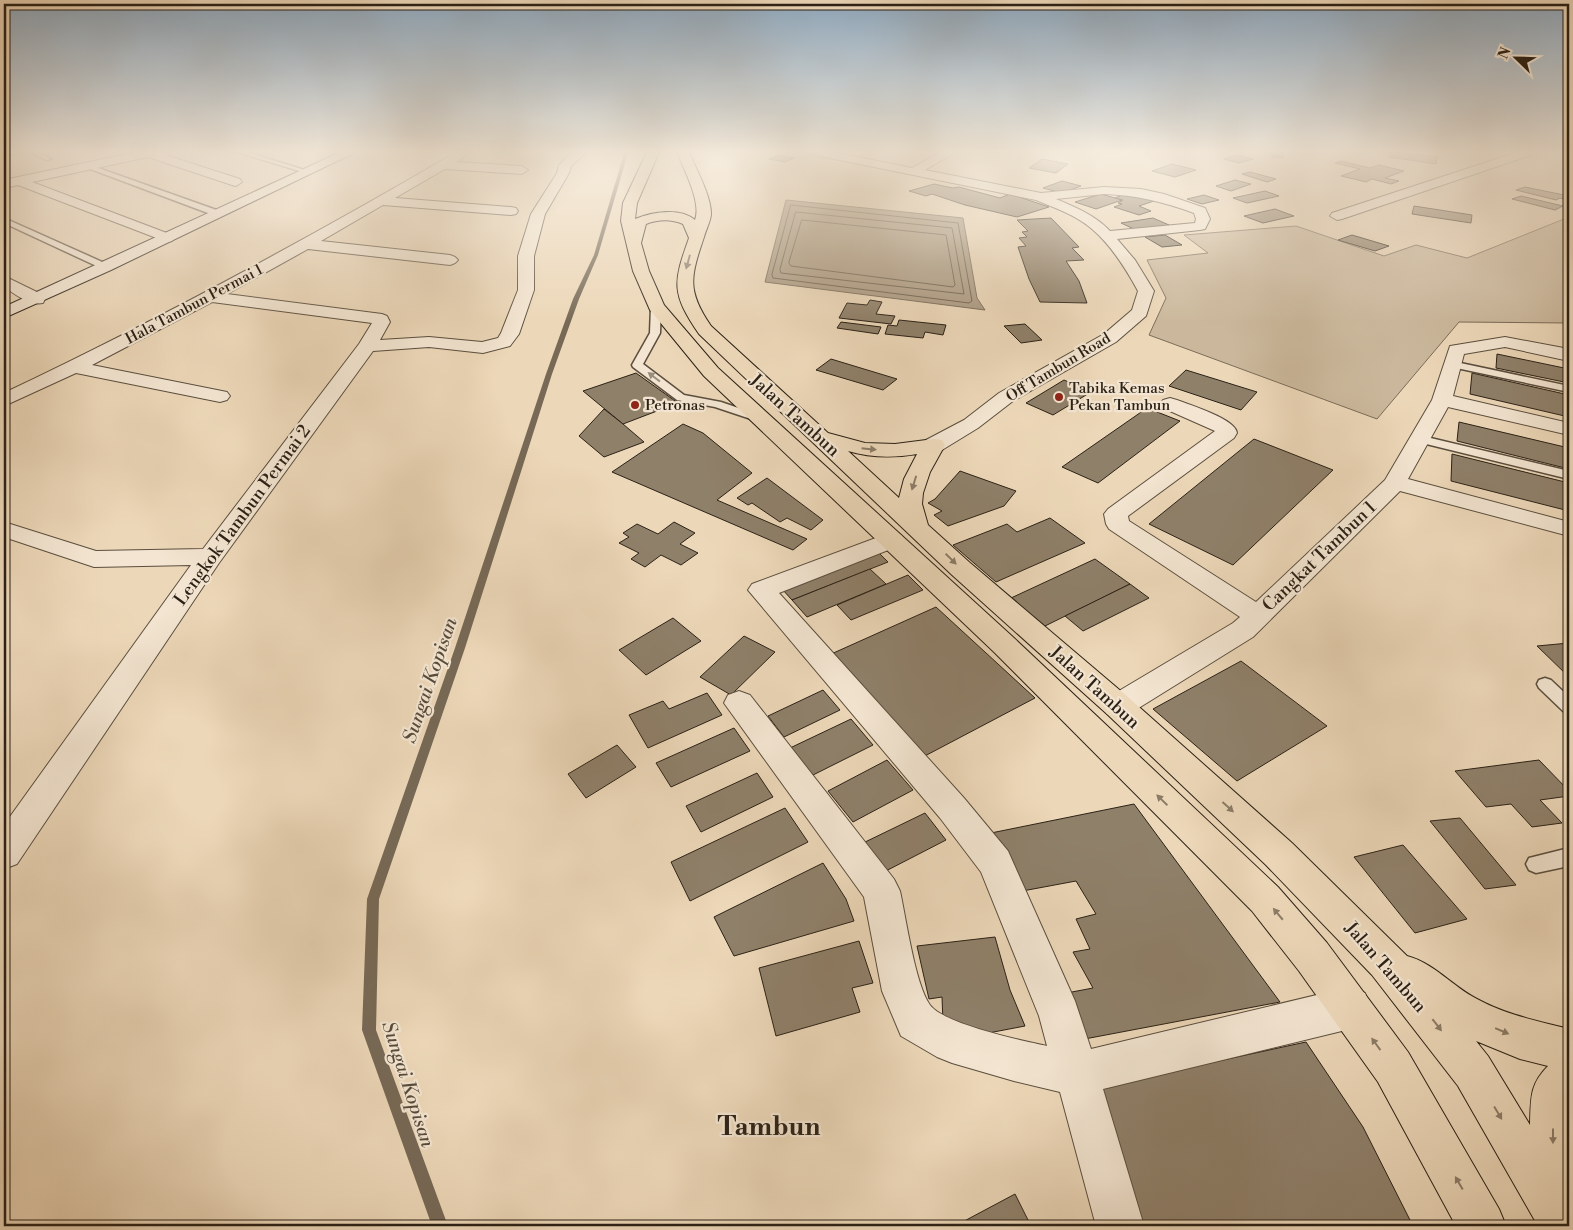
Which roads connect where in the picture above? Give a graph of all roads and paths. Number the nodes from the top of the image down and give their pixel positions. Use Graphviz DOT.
graph roads {
  1 [pos="88,207"];
  2 [pos="201,207"];
  3 [pos="233,207"];
  4 [pos="370,207"];
  5 [pos="464,207"];
  6 [pos="542,207"];
  7 [pos="630,207"];
  8 [pos="703,207"];
  9 [pos="1063,207"];
  10 [pos="1190,207"];
  11 [pos="1363,207"];
  12 [pos="511,211"];
  13 [pos="219,214"];
  14 [pos="1337,216"];
  15 [pos="4,220"];
  16 [pos="18,226"];
  17 [pos="4,229"];
  18 [pos="696,236"];
  19 [pos="1106,236"];
  20 [pos="167,238"];
  21 [pos="634,241"];
  22 [pos="307,244"];
  23 [pos="450,260"];
  24 [pos="106,267"];
  25 [pos="4,281"];
  26 [pos="210,298"];
  27 [pos="37,299"];
  28 [pos="656,306"];
  29 [pos="4,313"];
  30 [pos="367,346"];
  31 [pos="1569,355"];
  32 [pos="1454,357"];
  33 [pos="75,367"];
  34 [pos="1569,389"];
  35 [pos="220,396"];
  36 [pos="4,400"];
  37 [pos="1442,400"];
  38 [pos="1170,404"];
  39 [pos="762,419"];
  40 [pos="1569,428"];
  41 [pos="822,438"];
  42 [pos="1418,439"];
  43 [pos="934,445"];
  44 [pos="1569,476"];
  45 [pos="1395,483"];
  46 [pos="4,529"];
  47 [pos="1569,529"];
  48 [pos="904,533"];
  49 [pos="210,558"];
  50 [pos="1258,616"];
  51 [pos="1545,684"];
  52 [pos="739,703"];
  53 [pos="1118,706"];
  54 [pos="1569,707"];
  55 [pos="4,853"];
  56 [pos="1569,857"];
  57 [pos="1536,864"];
  58 [pos="1386,961"];
  59 [pos="1350,1008"];
  60 [pos="1569,1050"];
  61 [pos="1076,1074"];
  62 [pos="1569,1076"];
  63 [pos="1569,1211"];
  64 [pos="1120,1226"];
  65 [pos="1482,1226"];
  66 [pos="1566,1226"];
  1 -- 20 [label="street"];
  2 -- 13 [label="lane"];
  3 -- 13 [label="street"];
  4 -- 22 [label="street, Hala Tambun Permai 1"];
  5 -- 12 [label="street"];
  6 -- 30 [label="street"];
  7 -- 21 [label="main road, Jalan Tambun"];
  8 -- 18 [label="main road, Jalan Tambun"];
  9 -- 19 [label="street, Off Tambun Road"];
  10 -- 19 [label="street"];
  11 -- 14 [label="street"];
  13 -- 20 [label="street"];
  15 -- 16 [label="lane"];
  16 -- 17 [label="lane"];
  16 -- 24 [label="lane"];
  18 -- 21 [label="main road"];
  18 -- 41 [label="main road, Jalan Tambun, one-way"];
  19 -- 43 [label="street, Off Tambun Road"];
  20 -- 24 [label="street"];
  21 -- 28 [label="main road, Jalan Tambun"];
  22 -- 23 [label="street"];
  22 -- 26 [label="street, Hala Tambun Permai 1"];
  24 -- 27 [label="street"];
  25 -- 27 [label="street"];
  26 -- 30 [label="street, Lengkok Tambun Permai 2"];
  26 -- 33 [label="street, Hala Tambun Permai 1"];
  27 -- 29 [label="street"];
  28 -- 39 [label="main road, Jalan Tambun"];
  39 -- 28 [label="lane, one-way"];
  30 -- 49 [label="street, Lengkok Tambun Permai 2"];
  31 -- 32 [label="street"];
  32 -- 34 [label="lane"];
  32 -- 37 [label="street, Cangkat Tambun 1"];
  33 -- 35 [label="street"];
  33 -- 36 [label="street, Hala Tambun Permai 1"];
  37 -- 40 [label="street"];
  37 -- 42 [label="street, Cangkat Tambun 1"];
  38 -- 50 [label="street"];
  39 -- 48 [label="main road, Jalan Tambun"];
  41 -- 43 [label="main road, one-way"];
  41 -- 48 [label="main road, Jalan Tambun"];
  42 -- 44 [label="lane"];
  42 -- 45 [label="street, Cangkat Tambun 1"];
  43 -- 48 [label="main road, one-way"];
  45 -- 47 [label="street"];
  45 -- 50 [label="street, Cangkat Tambun 1"];
  46 -- 49 [label="street"];
  48 -- 53 [label="main road, Jalan Tambun, one-way"];
  59 -- 48 [label="main road, Jalan Tambun, one-way"];
  48 -- 61 [label="street"];
  49 -- 55 [label="street, Lengkok Tambun Permai 2"];
  50 -- 53 [label="street, Cangkat Tambun 1"];
  51 -- 54 [label="lane"];
  52 -- 61 [label="street"];
  53 -- 58 [label="main road, Jalan Tambun, one-way"];
  56 -- 57 [label="lane"];
  58 -- 60 [label="main road, one-way"];
  58 -- 66 [label="main road, Jalan Tambun, one-way"];
  59 -- 61 [label="street"];
  65 -- 59 [label="main road, Jalan Tambun, one-way"];
  61 -- 64 [label="street"];
  62 -- 63 [label="main road, one-way"];
}
